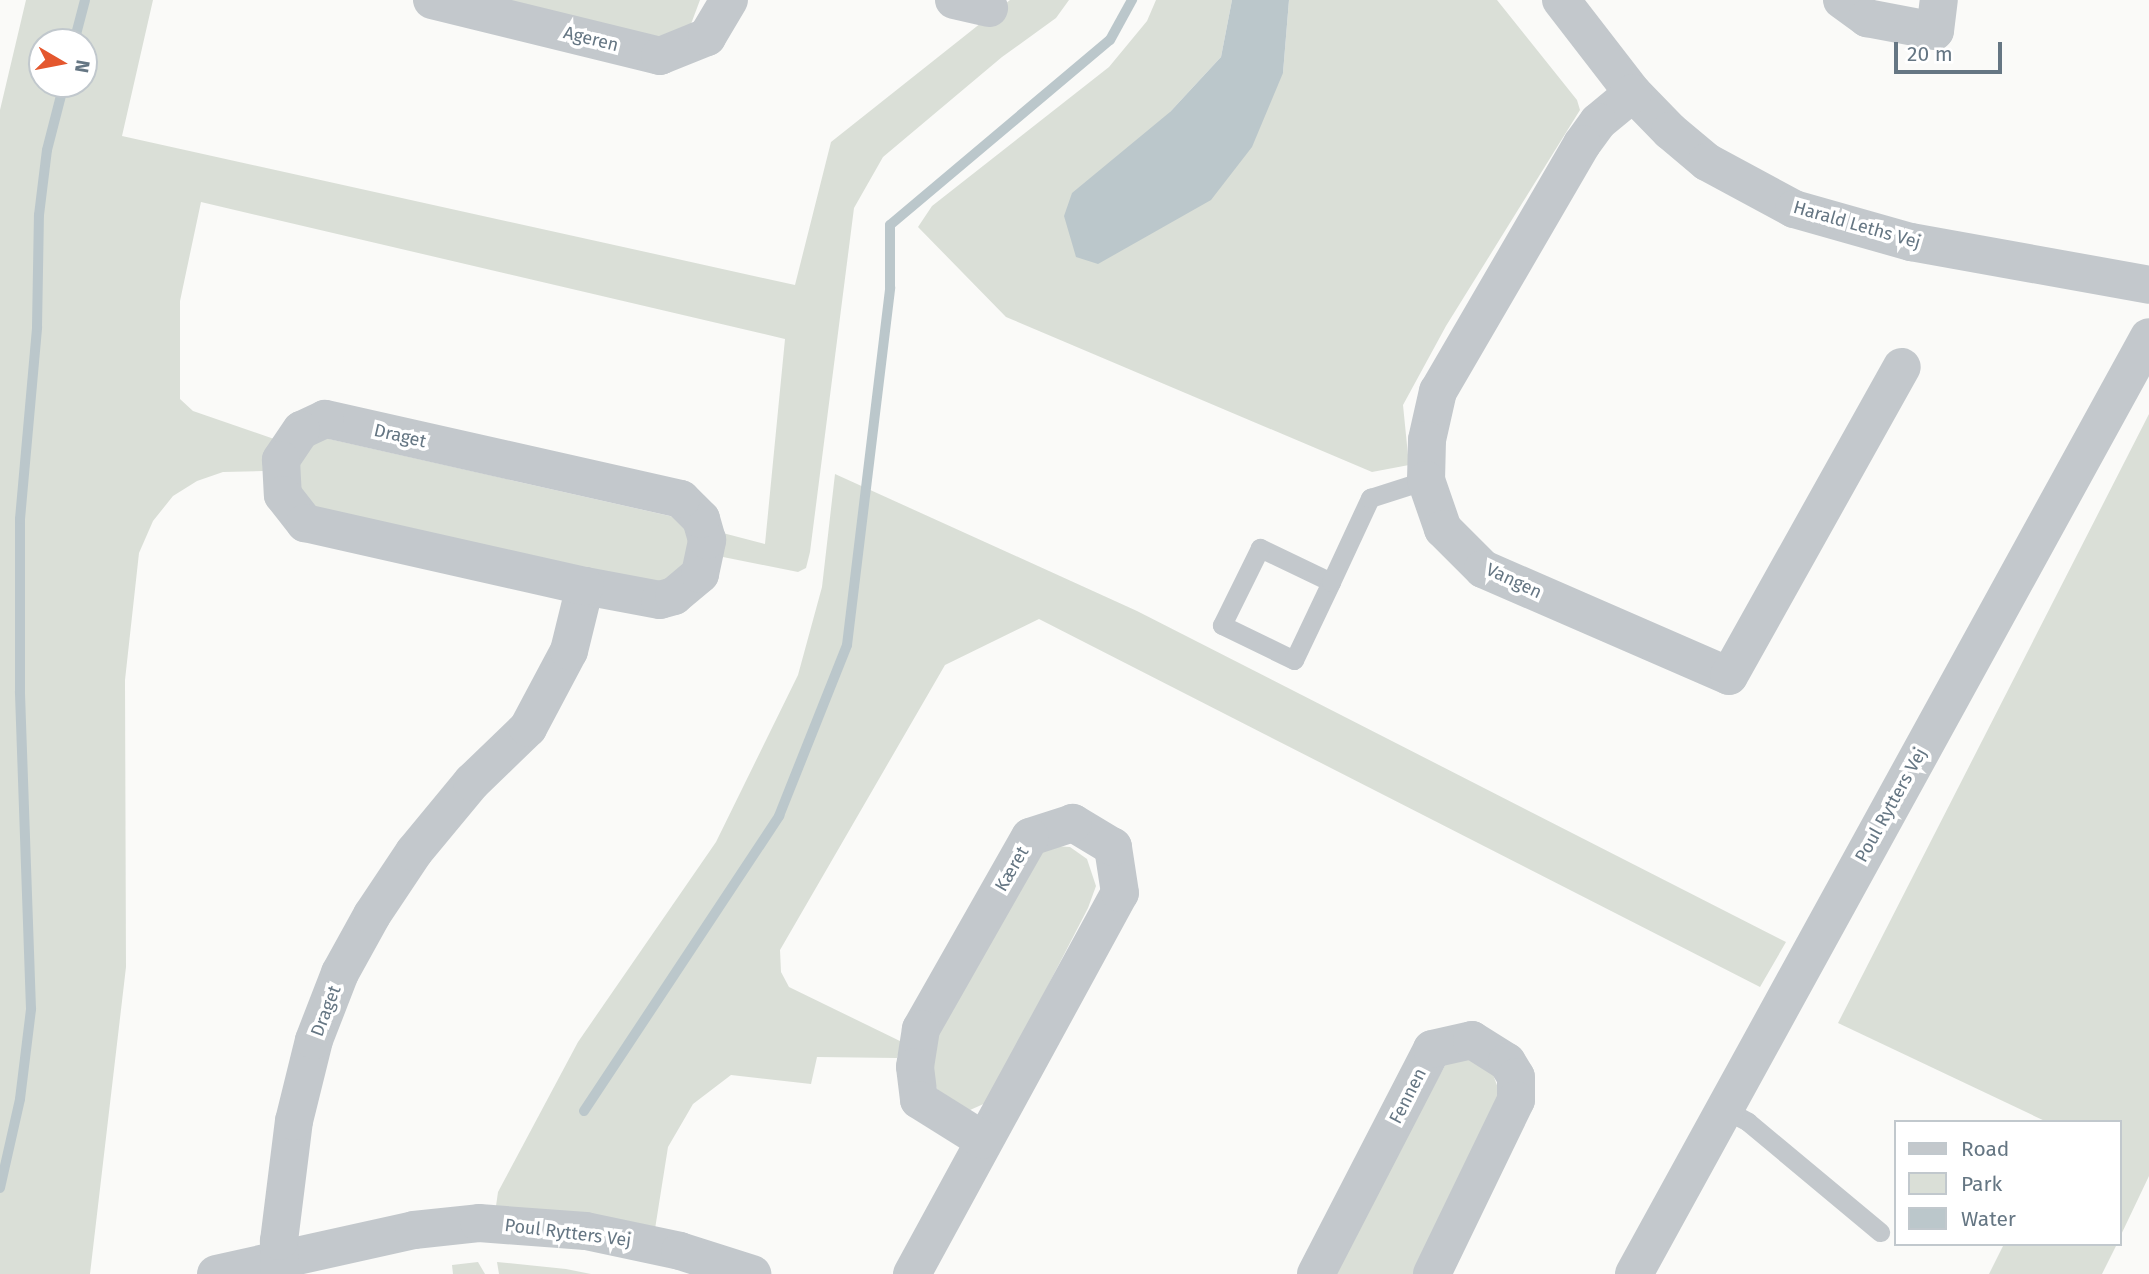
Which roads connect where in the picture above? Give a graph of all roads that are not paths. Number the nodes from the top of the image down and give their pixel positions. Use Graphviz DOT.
graph roads {
  1 [pos="432,0"];
  2 [pos="729,0"];
  3 [pos="1561,0"];
  4 [pos="1842,0"];
  5 [pos="1939,0"];
  6 [pos="1633,93"];
  7 [pos="2149,285"];
  8 [pos="2149,337"];
  9 [pos="1902,367"];
  10 [pos="1426,480"];
  11 [pos="1331,582"];
  12 [pos="585,586"];
  13 [pos="1724,1109"];
  14 [pos="983,1140"];
  15 [pos="1880,1232"];
  16 [pos="279,1267"];
  17 [pos="216,1274"];
  18 [pos="752,1274"];
  19 [pos="912,1274"];
  20 [pos="1316,1274"];
  21 [pos="1432,1274"];
  22 [pos="1634,1274"];
  1 -- 2 [label="street, Ageren"];
  3 -- 6 [label="street, Harald Leths Vej"];
  4 -- 5 [label="street"];
  6 -- 7 [label="street, Harald Leths Vej"];
  6 -- 10 [label="street, Vangen"];
  8 -- 13 [label="street, Poul Rytters Vej"];
  9 -- 10 [label="street, Vangen"];
  10 -- 11 [label="lane"];
  11 -- 11 [label="lane"];
  12 -- 12 [label="street, Draget"];
  12 -- 16 [label="street, Draget"];
  13 -- 15 [label="lane"];
  13 -- 22 [label="street, Poul Rytters Vej"];
  14 -- 14 [label="street, Kæret"];
  14 -- 19 [label="street, Kæret"];
  16 -- 17 [label="street, Poul Rytters Vej"];
  16 -- 18 [label="street, Poul Rytters Vej"];
  20 -- 21 [label="street, Fennen"];
}
